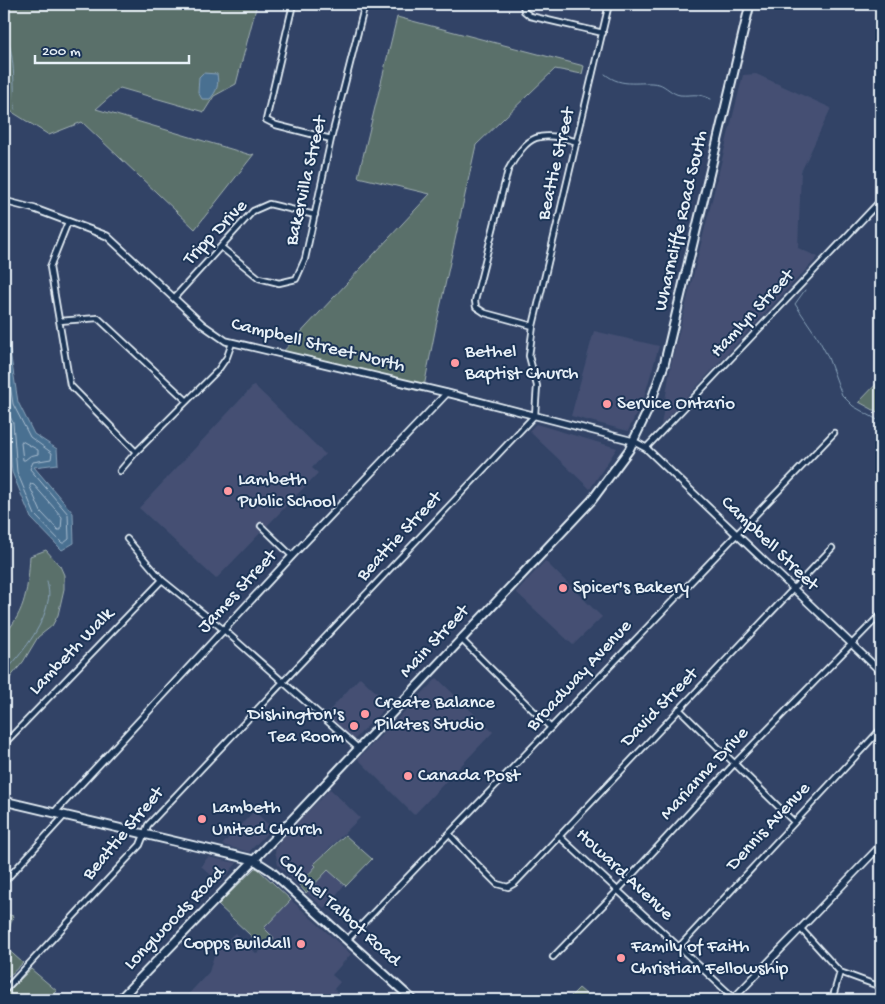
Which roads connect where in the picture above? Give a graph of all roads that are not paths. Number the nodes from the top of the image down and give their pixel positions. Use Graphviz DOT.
graph roads {
  1 [pos="293,4"];
  2 [pos="365,4"];
  3 [pos="523,4"];
  4 [pos="609,4"];
  5 [pos="750,4"];
  6 [pos="603,33"];
  7 [pos="331,140"];
  8 [pos="578,142"];
  9 [pos="881,200"];
  10 [pos="4,201"];
  11 [pos="314,215"];
  12 [pos="68,222"];
  13 [pos="221,246"];
  14 [pos="174,298"];
  15 [pos="59,321"];
  16 [pos="533,326"];
  17 [pos="232,343"];
  18 [pos="446,393"];
  19 [pos="187,401"];
  20 [pos="535,415"];
  21 [pos="834,433"];
  22 [pos="633,441"];
  23 [pos="646,448"];
  24 [pos="136,452"];
  25 [pos="120,471"];
  26 [pos="261,526"];
  27 [pos="736,533"];
  28 [pos="127,539"];
  29 [pos="832,548"];
  30 [pos="292,556"];
  31 [pos="162,580"];
  32 [pos="794,589"];
  33 [pos="881,614"];
  34 [pos="224,630"];
  35 [pos="461,639"];
  36 [pos="851,645"];
  37 [pos="881,672"];
  38 [pos="283,683"];
  39 [pos="679,709"];
  40 [pos="551,728"];
  41 [pos="881,729"];
  42 [pos="4,744"];
  43 [pos="358,748"];
  44 [pos="734,763"];
  45 [pos="4,801"];
  46 [pos="54,812"];
  47 [pos="65,815"];
  48 [pos="794,822"];
  49 [pos="145,834"];
  50 [pos="449,834"];
  51 [pos="559,836"];
  52 [pos="881,844"];
  53 [pos="254,860"];
  54 [pos="4,882"];
  55 [pos="618,890"];
  56 [pos="801,929"];
  57 [pos="348,940"];
  58 [pos="679,946"];
  59 [pos="554,957"];
  60 [pos="840,972"];
  61 [pos="881,987"];
  62 [pos="4,991"];
  63 [pos="733,999"];
  64 [pos="120,1000"];
  65 [pos="413,1000"];
  66 [pos="832,1000"];
  1 -- 7 [label="street"];
  2 -- 7 [label="street, Bakervilla Street"];
  3 -- 6 [label="street"];
  4 -- 6 [label="street, Beattie Street"];
  5 -- 22 [label="main road, Wharncliffe Road South"];
  6 -- 8 [label="street, Beattie Street"];
  7 -- 11 [label="street, Bakervilla Street"];
  8 -- 16 [label="street, Beattie Street"];
  8 -- 16 [label="street"];
  9 -- 23 [label="street, Hamlyn Street"];
  10 -- 12 [label="street, Campbell Street North"];
  11 -- 13 [label="street, Tripp Drive"];
  11 -- 13 [label="street, Bakervilla Street"];
  12 -- 14 [label="street, Campbell Street North"];
  12 -- 15 [label="street"];
  13 -- 14 [label="street, Tripp Drive"];
  14 -- 17 [label="street, Campbell Street North"];
  15 -- 19 [label="street"];
  15 -- 24 [label="street"];
  16 -- 20 [label="street, Beattie Street"];
  17 -- 18 [label="street, Campbell Street North"];
  17 -- 19 [label="street"];
  18 -- 20 [label="street, Campbell Street North"];
  18 -- 30 [label="street, James Street"];
  19 -- 24 [label="street"];
  20 -- 22 [label="street, Campbell Street North"];
  20 -- 38 [label="street, Beattie Street"];
  21 -- 27 [label="street, Broadway Avenue"];
  22 -- 23 [label="street, Campbell Street"];
  22 -- 35 [label="main road, Main Street"];
  23 -- 27 [label="street, Campbell Street"];
  24 -- 25 [label="street"];
  26 -- 30 [label="street"];
  27 -- 32 [label="street, Campbell Street"];
  27 -- 40 [label="street, Broadway Avenue"];
  28 -- 31 [label="street"];
  29 -- 32 [label="street, David Street"];
  30 -- 34 [label="street, James Street"];
  31 -- 34 [label="street"];
  31 -- 42 [label="street, Lambeth Walk"];
  32 -- 36 [label="street, Campbell Street"];
  32 -- 39 [label="street, David Street"];
  33 -- 36 [label="street, Marianna Drive"];
  34 -- 38 [label="street"];
  34 -- 46 [label="street, James Street"];
  35 -- 40 [label="street"];
  35 -- 43 [label="main road, Main Street"];
  36 -- 37 [label="street, Campbell Street"];
  36 -- 44 [label="street, Marianna Drive"];
  38 -- 43 [label="street"];
  38 -- 49 [label="street, Beattie Street"];
  39 -- 44 [label="street"];
  39 -- 51 [label="street, David Street"];
  40 -- 50 [label="street, Broadway Avenue"];
  41 -- 48 [label="street, Dennis Avenue"];
  43 -- 53 [label="main road, Main Street"];
  44 -- 48 [label="street"];
  44 -- 55 [label="street, Marianna Drive"];
  45 -- 46 [label="main road, Colonel Talbot Road"];
  46 -- 47 [label="main road, Colonel Talbot Road"];
  47 -- 49 [label="main road, Colonel Talbot Road"];
  47 -- 54 [label="street"];
  48 -- 58 [label="street, Dennis Avenue"];
  49 -- 53 [label="main road, Colonel Talbot Road"];
  49 -- 62 [label="street, Beattie Street"];
  50 -- 51 [label="street, David Street"];
  50 -- 57 [label="street, Broadway Avenue"];
  51 -- 55 [label="street, Howard Avenue"];
  52 -- 56 [label="street"];
  53 -- 57 [label="main road, Colonel Talbot Road"];
  53 -- 64 [label="main road, Longwoods Road"];
  55 -- 58 [label="street, Howard Avenue"];
  55 -- 59 [label="street, Marianna Drive"];
  56 -- 60 [label="street"];
  56 -- 63 [label="street"];
  57 -- 65 [label="main road, Colonel Talbot Road"];
  58 -- 63 [label="street, Howard Avenue"];
  60 -- 61 [label="street"];
  60 -- 66 [label="street"];
}
